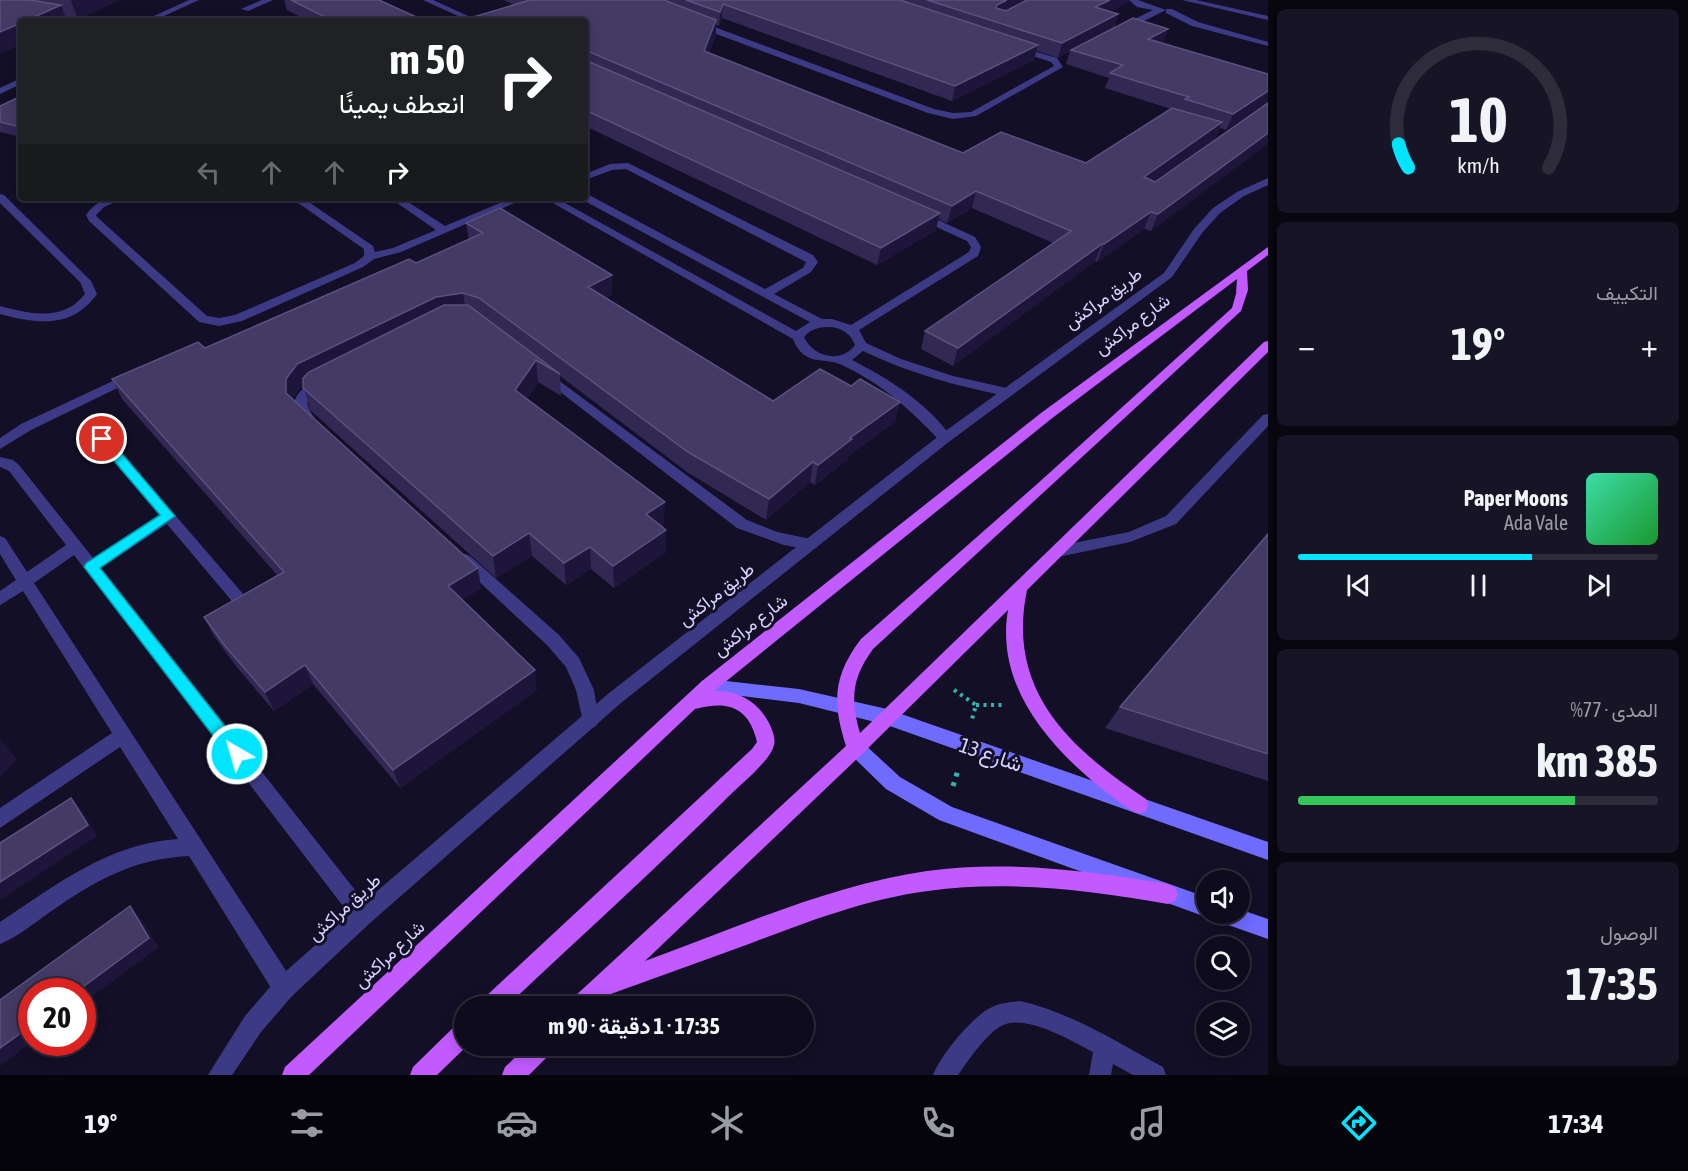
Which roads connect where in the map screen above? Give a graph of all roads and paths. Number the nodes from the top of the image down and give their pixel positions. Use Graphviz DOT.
graph roads {
  1 [pos="195,0"];
  2 [pos="269,0"];
  3 [pos="427,0"];
  4 [pos="1122,0"];
  5 [pos="1185,0"];
  6 [pos="1134,1"];
  7 [pos="245,9"];
  8 [pos="1159,10"];
  9 [pos="1169,10"];
  10 [pos="42,15"];
  11 [pos="58,18"];
  12 [pos="154,18"];
  13 [pos="468,18"];
  14 [pos="1268,18"];
  15 [pos="689,20"];
  16 [pos="1108,36"];
  17 [pos="1268,44"];
  18 [pos="1014,47"];
  19 [pos="1068,57"];
  20 [pos="1058,63"];
  21 [pos="18,82"];
  22 [pos="0,91"];
  23 [pos="588,176"];
  24 [pos="1268,181"];
  25 [pos="0,197"];
  26 [pos="588,199"];
  27 [pos="114,201"];
  28 [pos="300,201"];
  29 [pos="400,201"];
  30 [pos="514,201"];
  31 [pos="554,201"];
  32 [pos="906,209"];
  33 [pos="444,230"];
  34 [pos="1268,250"];
  35 [pos="370,257"];
  36 [pos="1241,270"];
  37 [pos="765,294"];
  38 [pos="0,310"];
  39 [pos="820,323"];
  40 [pos="851,330"];
  41 [pos="798,337"];
  42 [pos="861,345"];
  43 [pos="1268,345"];
  44 [pos="840,359"];
  45 [pos="149,368"];
  46 [pos="538,369"];
  47 [pos="331,378"];
  48 [pos="1006,392"];
  49 [pos="1268,418"];
  50 [pos="319,429"];
  51 [pos="945,438"];
  52 [pos="102,439"];
  53 [pos="0,444"];
  54 [pos="0,462"];
  55 [pos="168,516"];
  56 [pos="0,542"];
  57 [pos="811,544"];
  58 [pos="76,546"];
  59 [pos="1058,551"];
  60 [pos="458,554"];
  61 [pos="91,567"];
  62 [pos="25,581"];
  63 [pos="1020,588"];
  64 [pos="0,599"];
  65 [pos="242,602"];
  66 [pos="708,686"];
  67 [pos="685,705"];
  68 [pos="844,705"];
  69 [pos="887,717"];
  70 [pos="590,721"];
  71 [pos="123,735"];
  72 [pos="856,748"];
  73 [pos="1139,805"];
  74 [pos="0,819"];
  75 [pos="194,847"];
  76 [pos="1268,851"];
  77 [pos="1168,894"];
  78 [pos="1196,904"];
  79 [pos="363,915"];
  80 [pos="1250,923"];
  81 [pos="1268,929"];
  82 [pos="0,934"];
  83 [pos="284,988"];
  84 [pos="598,988"];
  85 [pos="503,996"];
  86 [pos="590,996"];
  87 [pos="454,1043"];
  88 [pos="1105,1048"];
  89 [pos="533,1056"];
  90 [pos="219,1075"];
  91 [pos="294,1075"];
  92 [pos="421,1075"];
  93 [pos="513,1075"];
  94 [pos="945,1075"];
  95 [pos="1100,1075"];
  96 [pos="1155,1075"];
  1 -- 12 [label="street"];
  2 -- 7 [label="street"];
  3 -- 13 [label="street"];
  4 -- 6 [label="street"];
  5 -- 9 [label="street"];
  5 -- 14 [label="street"];
  6 -- 8 [label="street"];
  8 -- 9 [label="street"];
  8 -- 16 [label="street"];
  9 -- 17 [label="street"];
  10 -- 11 [label="street"];
  15 -- 20 [label="street"];
  18 -- 20 [label="street"];
  19 -- 20 [label="street"];
  21 -- 22 [label="street"];
  23 -- 37 [label="street"];
  24 -- 48 [label="street, طريق مراكش"];
  25 -- 38 [label="street"];
  26 -- 37 [label="street"];
  27 -- 35 [label="street"];
  28 -- 35 [label="street"];
  29 -- 33 [label="street"];
  30 -- 33 [label="street"];
  31 -- 41 [label="street"];
  32 -- 40 [label="street"];
  33 -- 35 [label="street"];
  34 -- 36 [label="main road, شارع مراكش"];
  36 -- 66 [label="main road, شارع مراكش"];
  36 -- 68 [label="main road"];
  37 -- 39 [label="street"];
  39 -- 40 [label="street"];
  39 -- 41 [label="street"];
  40 -- 42 [label="street"];
  41 -- 44 [label="street"];
  42 -- 44 [label="street"];
  42 -- 48 [label="street"];
  43 -- 59 [label="main road"];
  44 -- 51 [label="street"];
  45 -- 53 [label="street"];
  46 -- 57 [label="street"];
  47 -- 50 [label="street"];
  48 -- 51 [label="street, طريق مراكش"];
  49 -- 59 [label="street"];
  51 -- 57 [label="street, طريق مراكش"];
  52 -- 55 [label="street"];
  54 -- 58 [label="street"];
  55 -- 61 [label="street"];
  55 -- 65 [label="street"];
  56 -- 62 [label="street"];
  57 -- 70 [label="street, طريق مراكش"];
  58 -- 61 [label="street"];
  58 -- 62 [label="street"];
  59 -- 63 [label="main road"];
  60 -- 70 [label="street"];
  61 -- 79 [label="street"];
  62 -- 64 [label="street"];
  62 -- 71 [label="street"];
  63 -- 69 [label="main road"];
  63 -- 73 [label="main road"];
  66 -- 67 [label="main road, شارع مراكش"];
  66 -- 68 [label="street, شارع 13"];
  67 -- 85 [label="main road"];
  67 -- 91 [label="main road, شارع مراكش"];
  68 -- 69 [label="street, شارع 13"];
  68 -- 72 [label="main road"];
  69 -- 72 [label="main road"];
  69 -- 73 [label="street, شارع 13"];
  70 -- 79 [label="street, طريق مراكش"];
  71 -- 74 [label="street"];
  71 -- 75 [label="street"];
  72 -- 77 [label="street"];
  72 -- 84 [label="main road"];
  73 -- 76 [label="street, شارع 13"];
  75 -- 82 [label="street"];
  75 -- 83 [label="street"];
  77 -- 78 [label="street"];
  77 -- 84 [label="main road"];
  79 -- 83 [label="street, طريق مراكش"];
  80 -- 81 [label="street"];
  83 -- 90 [label="street, طريق مراكش"];
  84 -- 86 [label="main road"];
  87 -- 92 [label="main road"];
  88 -- 94 [label="street"];
  88 -- 95 [label="street"];
  88 -- 96 [label="street"];
  89 -- 93 [label="main road"];
}
